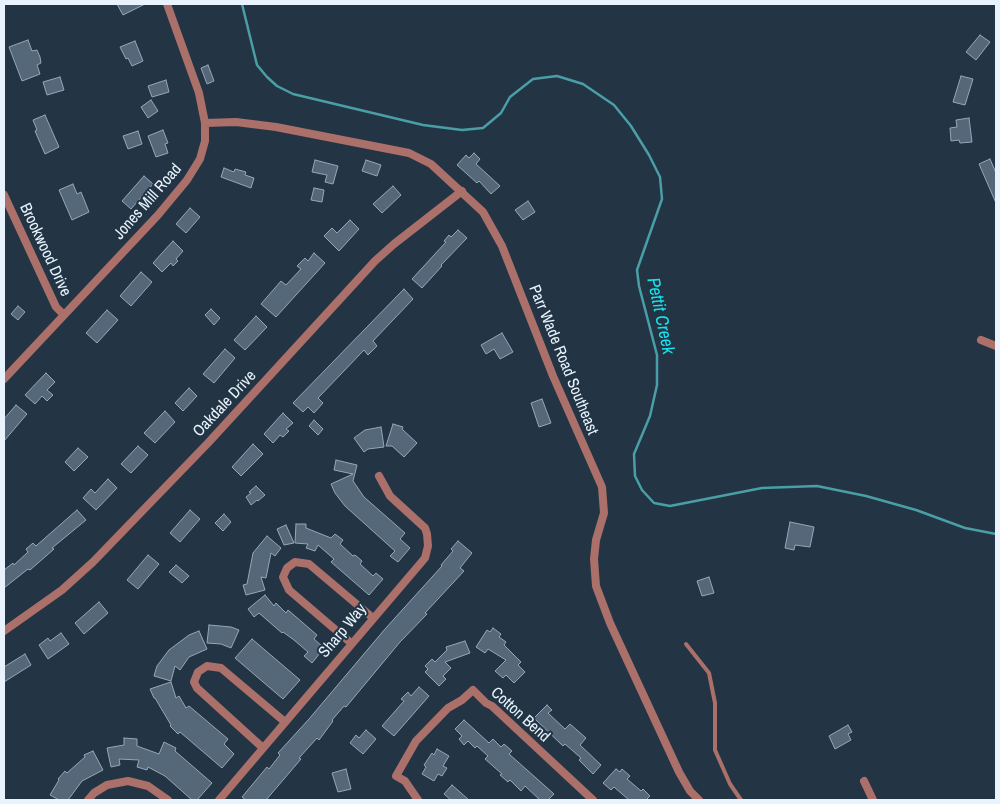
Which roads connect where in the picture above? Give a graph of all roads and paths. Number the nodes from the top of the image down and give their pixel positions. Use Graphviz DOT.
graph roads {
  1 [pos="167,4"];
  2 [pos="205,123"];
  3 [pos="462,191"];
  4 [pos="4,195"];
  5 [pos="64,315"];
  6 [pos="981,340"];
  7 [pos="996,346"];
  8 [pos="4,379"];
  9 [pos="379,476"];
  10 [pos="373,618"];
  11 [pos="4,631"];
  12 [pos="351,644"];
  13 [pos="686,644"];
  14 [pos="285,722"];
  15 [pos="263,748"];
  16 [pos="864,781"];
  17 [pos="88,800"];
  18 [pos="168,800"];
  19 [pos="218,800"];
  20 [pos="418,800"];
  21 [pos="593,800"];
  22 [pos="699,800"];
  23 [pos="741,800"];
  24 [pos="873,800"];
  1 -- 2 [label="street, Jones Mill Road"];
  2 -- 3 [label="street, Parr Wade Road Southeast"];
  2 -- 5 [label="street, Jones Mill Road"];
  3 -- 11 [label="street, Oakdale Drive"];
  3 -- 22 [label="street, Parr Wade Road Southeast"];
  4 -- 5 [label="street, Brookwood Drive"];
  5 -- 8 [label="street, Jones Mill Road"];
  6 -- 7 [label="street"];
  9 -- 10 [label="street, Sharp Way"];
  10 -- 12 [label="street, Sharp Way"];
  10 -- 12 [label="street"];
  12 -- 14 [label="street, Sharp Way"];
  13 -- 23 [label="lane"];
  14 -- 15 [label="street, Sharp Way"];
  14 -- 15 [label="street"];
  15 -- 19 [label="street, Sharp Way"];
  16 -- 24 [label="street"];
  17 -- 18 [label="street"];
  20 -- 21 [label="street, Cotton Bend"];
}
